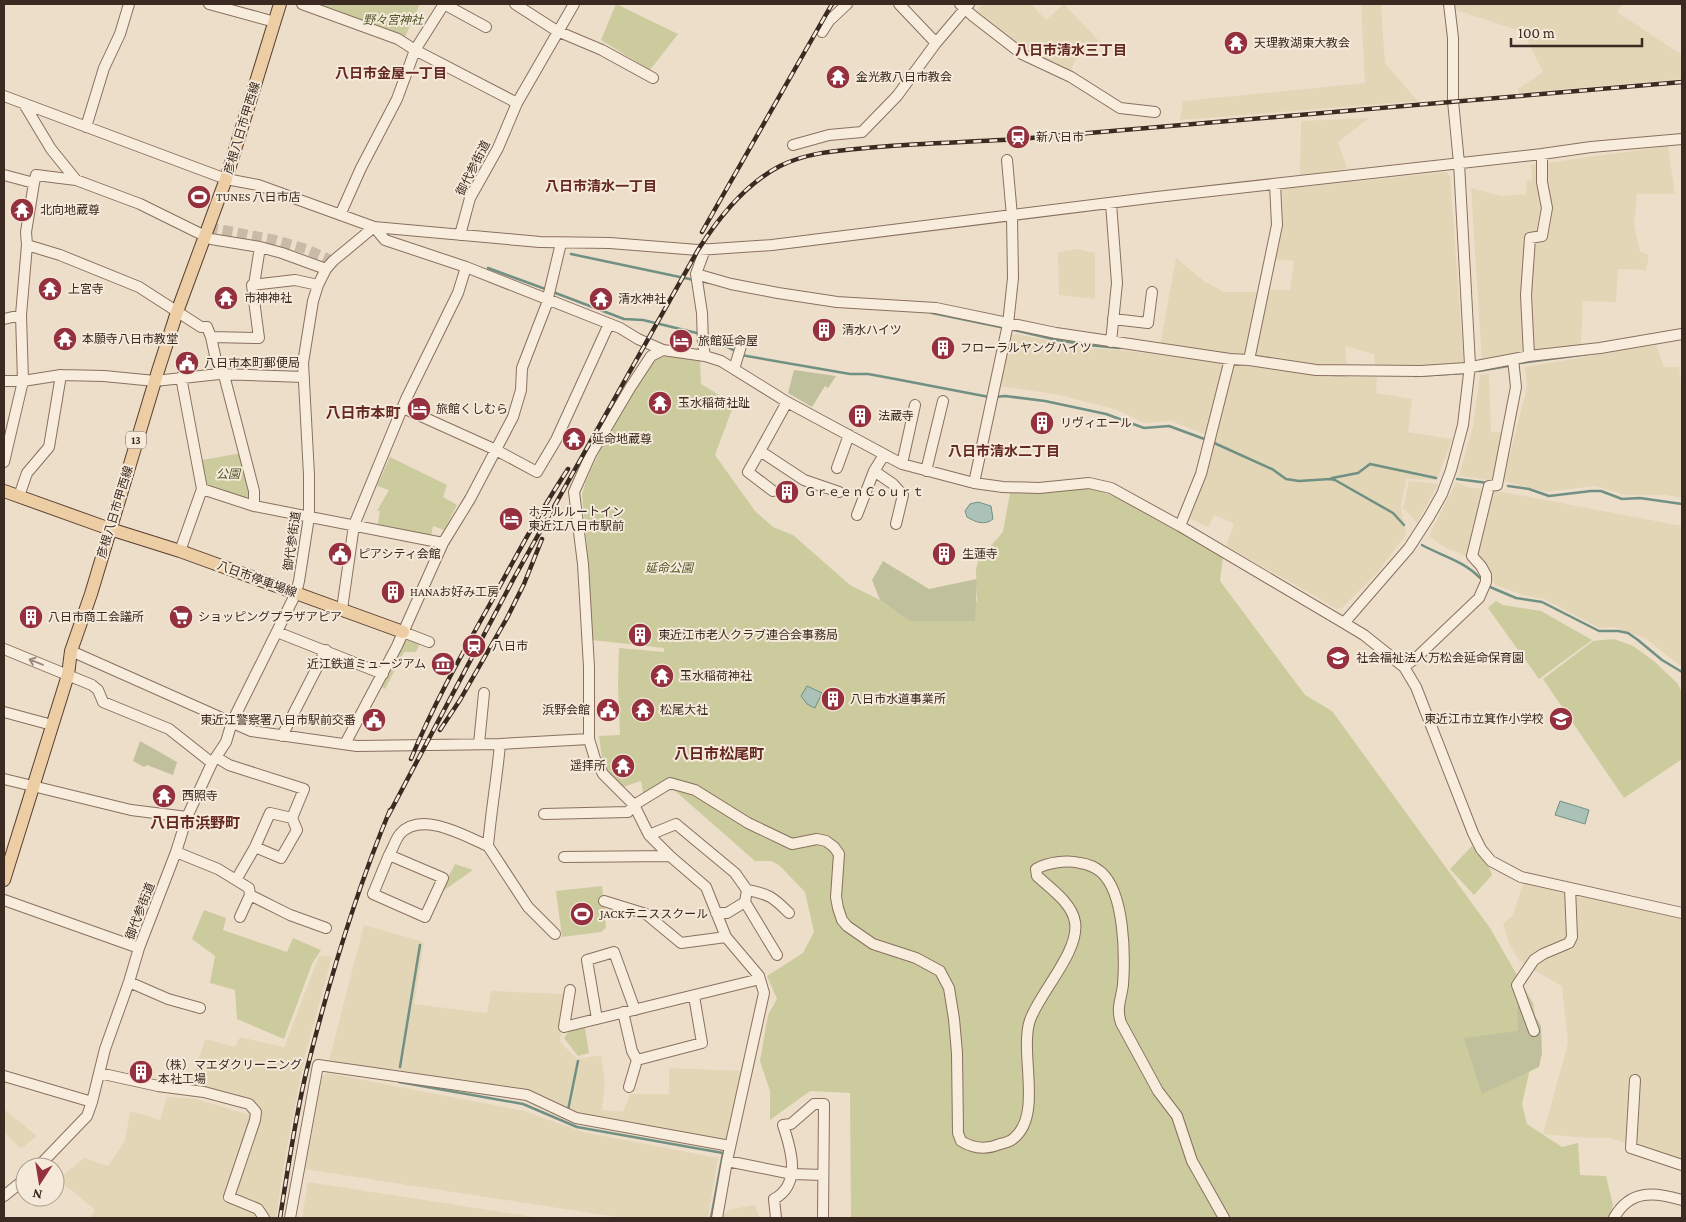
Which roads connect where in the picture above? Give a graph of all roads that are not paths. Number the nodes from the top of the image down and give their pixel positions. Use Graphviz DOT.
graph roads {
  1 [pos="129,4"];
  2 [pos="209,4"];
  3 [pos="280,4"];
  4 [pos="302,4"];
  5 [pos="444,4"];
  6 [pos="515,4"];
  7 [pos="574,4"];
  8 [pos="847,4"];
  9 [pos="899,4"];
  10 [pos="1449,4"];
  11 [pos="965,5"];
  12 [pos="275,22"];
  13 [pos="486,28"];
  14 [pos="557,31"];
  15 [pos="822,32"];
  16 [pos="936,44"];
  17 [pos="415,50"];
  18 [pos="653,78"];
  19 [pos="4,96"];
  20 [pos="517,103"];
  21 [pos="24,104"];
  22 [pos="1155,112"];
  23 [pos="86,127"];
  24 [pos="1682,139"];
  25 [pos="793,145"];
  26 [pos="1542,154"];
  27 [pos="1007,160"];
  28 [pos="1458,163"];
  29 [pos="4,175"];
  30 [pos="226,179"];
  31 [pos="76,180"];
  32 [pos="34,183"];
  33 [pos="1275,184"];
  34 [pos="1111,203"];
  35 [pos="340,215"];
  36 [pos="1012,216"];
  37 [pos="374,227"];
  38 [pos="460,235"];
  39 [pos="204,236"];
  40 [pos="561,243"];
  41 [pos="27,244"];
  42 [pos="260,247"];
  43 [pos="704,249"];
  44 [pos="466,267"];
  45 [pos="326,269"];
  46 [pos="696,274"];
  47 [pos="254,285"];
  48 [pos="318,285"];
  49 [pos="1152,292"];
  50 [pos="547,299"];
  51 [pos="178,312"];
  52 [pos="21,314"];
  53 [pos="4,319"];
  54 [pos="1113,320"];
  55 [pos="609,324"];
  56 [pos="1008,324"];
  57 [pos="1682,334"];
  58 [pos="211,337"];
  59 [pos="1111,342"];
  60 [pos="742,343"];
  61 [pos="663,350"];
  62 [pos="705,356"];
  63 [pos="1529,356"];
  64 [pos="1230,359"];
  65 [pos="1513,359"];
  66 [pos="1249,360"];
  67 [pos="1470,367"];
  68 [pos="734,369"];
  69 [pos="222,374"];
  70 [pos="61,375"];
  71 [pos="181,377"];
  72 [pos="304,378"];
  73 [pos="4,381"];
  74 [pos="23,381"];
  75 [pos="155,381"];
  76 [pos="942,401"];
  77 [pos="788,402"];
  78 [pos="916,405"];
  79 [pos="403,408"];
  80 [pos="849,435"];
  81 [pos="496,450"];
  82 [pos="760,450"];
  83 [pos="884,455"];
  84 [pos="4,462"];
  85 [pos="902,464"];
  86 [pos="837,468"];
  87 [pos="874,471"];
  88 [pos="926,471"];
  89 [pos="974,483"];
  90 [pos="202,489"];
  91 [pos="4,491"];
  92 [pos="773,491"];
  93 [pos="839,492"];
  94 [pos="19,496"];
  95 [pos="254,506"];
  96 [pos="857,515"];
  97 [pos="309,517"];
  98 [pos="896,524"];
  99 [pos="354,525"];
  100 [pos="1180,526"];
  101 [pos="110,529"];
  102 [pos="443,543"];
  103 [pos="180,551"];
  104 [pos="296,593"];
  105 [pos="342,609"];
  106 [pos="1344,623"];
  107 [pos="277,632"];
  108 [pos="402,632"];
  109 [pos="429,642"];
  110 [pos="4,649"];
  111 [pos="326,650"];
  112 [pos="71,651"];
  113 [pos="1404,667"];
  114 [pos="383,674"];
  115 [pos="68,675"];
  116 [pos="484,693"];
  117 [pos="4,712"];
  118 [pos="232,722"];
  119 [pos="52,725"];
  120 [pos="282,736"];
  121 [pos="590,739"];
  122 [pos="345,744"];
  123 [pos="479,744"];
  124 [pos="500,744"];
  125 [pos="214,760"];
  126 [pos="4,779"];
  127 [pos="34,785"];
  128 [pos="634,805"];
  129 [pos="544,814"];
  130 [pos="186,817"];
  131 [pos="292,818"];
  132 [pos="649,834"];
  133 [pos="488,846"];
  134 [pos="255,847"];
  135 [pos="176,852"];
  136 [pos="389,856"];
  137 [pos="670,856"];
  138 [pos="564,857"];
  139 [pos="6,864"];
  140 [pos="4,880"];
  141 [pos="236,880"];
  142 [pos="1570,888"];
  143 [pos="747,890"];
  144 [pos="250,895"];
  145 [pos="4,900"];
  146 [pos="604,901"];
  147 [pos="745,902"];
  148 [pos="789,913"];
  149 [pos="1682,913"];
  150 [pos="716,914"];
  151 [pos="240,917"];
  152 [pos="326,928"];
  153 [pos="555,934"];
  154 [pos="726,937"];
  155 [pos="140,948"];
  156 [pos="777,955"];
  157 [pos="760,979"];
  158 [pos="129,982"];
  159 [pos="570,990"];
  160 [pos="694,996"];
  161 [pos="200,1008"];
  162 [pos="635,1010"];
  163 [pos="623,1012"];
  164 [pos="597,1019"];
  165 [pos="1534,1031"];
  166 [pos="636,1060"];
  167 [pos="99,1074"];
  168 [pos="4,1076"];
  169 [pos="1634,1080"];
  170 [pos="629,1087"];
  171 [pos="92,1102"];
  172 [pos="730,1146"];
  173 [pos="47,1157"];
  174 [pos="727,1161"];
  175 [pos="1682,1165"];
  176 [pos="792,1174"];
  177 [pos="823,1175"];
  178 [pos="15,1187"];
  179 [pos="4,1196"];
  180 [pos="1682,1200"];
  181 [pos="264,1218"];
  182 [pos="290,1218"];
  183 [pos="717,1218"];
  184 [pos="776,1218"];
  185 [pos="823,1218"];
  186 [pos="1224,1218"];
  187 [pos="1614,1218"];
  1 -- 23 [label="street"];
  2 -- 12 [label="street"];
  3 -- 12 [label="main road, 彦根八日市甲西線 / 13"];
  4 -- 17 [label="street"];
  5 -- 13 [label="street"];
  5 -- 17 [label="street"];
  6 -- 14 [label="street"];
  7 -- 14 [label="street, 御代参街道"];
  8 -- 15 [label="street"];
  9 -- 16 [label="street"];
  10 -- 28 [label="street"];
  11 -- 16 [label="street"];
  11 -- 22 [label="street"];
  12 -- 30 [label="main road, 彦根八日市甲西線 / 13"];
  14 -- 18 [label="street"];
  14 -- 20 [label="street, 御代参街道"];
  16 -- 25 [label="street"];
  17 -- 20 [label="street"];
  17 -- 35 [label="street"];
  19 -- 21 [label="street"];
  20 -- 38 [label="street, 御代参街道"];
  21 -- 23 [label="street"];
  21 -- 31 [label="street"];
  23 -- 30 [label="street"];
  24 -- 26 [label="street"];
  26 -- 28 [label="street"];
  26 -- 63 [label="street"];
  27 -- 36 [label="street"];
  28 -- 33 [label="street"];
  28 -- 67 [label="street"];
  29 -- 32 [label="street"];
  30 -- 35 [label="street"];
  30 -- 39 [label="main road, 彦根八日市甲西線 / 13"];
  31 -- 32 [label="street"];
  31 -- 39 [label="street"];
  32 -- 41 [label="street"];
  33 -- 34 [label="street"];
  33 -- 66 [label="street"];
  34 -- 36 [label="street"];
  34 -- 54 [label="street"];
  35 -- 37 [label="street"];
  36 -- 43 [label="street"];
  36 -- 56 [label="street"];
  37 -- 38 [label="street"];
  37 -- 44 [label="street"];
  37 -- 45 [label="street, 御代参街道"];
  38 -- 40 [label="street"];
  39 -- 42 [label="street"];
  39 -- 51 [label="main road, 彦根八日市甲西線 / 13"];
  40 -- 43 [label="street"];
  40 -- 50 [label="street"];
  41 -- 51 [label="street"];
  41 -- 52 [label="street"];
  42 -- 45 [label="street"];
  42 -- 47 [label="street"];
  43 -- 46 [label="street"];
  44 -- 50 [label="street"];
  44 -- 79 [label="street"];
  45 -- 48 [label="street, 御代参街道"];
  46 -- 56 [label="street"];
  46 -- 62 [label="street"];
  47 -- 48 [label="street"];
  47 -- 58 [label="street"];
  48 -- 72 [label="street, 御代参街道"];
  49 -- 54 [label="street"];
  50 -- 55 [label="street"];
  50 -- 81 [label="street"];
  51 -- 58 [label="street"];
  51 -- 75 [label="main road, 彦根八日市甲西線 / 13"];
  52 -- 53 [label="street"];
  52 -- 74 [label="street"];
  54 -- 59 [label="street"];
  55 -- 61 [label="street"];
  55 -- 81 [label="street"];
  56 -- 59 [label="street"];
  56 -- 89 [label="street"];
  57 -- 63 [label="street"];
  58 -- 69 [label="street"];
  59 -- 64 [label="street"];
  60 -- 68 [label="street"];
  61 -- 62 [label="street"];
  61 -- 121 [label="street"];
  62 -- 68 [label="street"];
  63 -- 65 [label="street"];
  64 -- 66 [label="street"];
  64 -- 100 [label="street"];
  65 -- 67 [label="street"];
  65 -- 113 [label="street"];
  66 -- 67 [label="street"];
  67 -- 106 [label="street"];
  68 -- 77 [label="street"];
  69 -- 71 [label="street"];
  69 -- 72 [label="street"];
  69 -- 95 [label="street"];
  70 -- 74 [label="street"];
  70 -- 75 [label="street"];
  70 -- 94 [label="street"];
  71 -- 75 [label="street"];
  71 -- 90 [label="street"];
  72 -- 97 [label="street, 御代参街道"];
  73 -- 74 [label="street"];
  74 -- 84 [label="street"];
  75 -- 101 [label="main road, 彦根八日市甲西線 / 13"];
  76 -- 88 [label="street"];
  77 -- 80 [label="street"];
  77 -- 82 [label="street"];
  78 -- 85 [label="street"];
  79 -- 81 [label="street"];
  79 -- 99 [label="street"];
  80 -- 83 [label="street"];
  80 -- 86 [label="street"];
  81 -- 102 [label="street"];
  82 -- 92 [label="street"];
  82 -- 93 [label="street"];
  83 -- 85 [label="street"];
  83 -- 87 [label="street"];
  85 -- 88 [label="street"];
  87 -- 96 [label="street"];
  87 -- 98 [label="street"];
  88 -- 89 [label="street"];
  89 -- 100 [label="street"];
  90 -- 95 [label="street"];
  90 -- 103 [label="street"];
  91 -- 94 [label="main road, 八日市停車場線"];
  94 -- 101 [label="main road, 八日市停車場線"];
  95 -- 97 [label="street"];
  97 -- 99 [label="street"];
  97 -- 104 [label="street, 御代参街道"];
  99 -- 102 [label="street"];
  99 -- 105 [label="street"];
  100 -- 106 [label="street"];
  101 -- 103 [label="main road, 八日市停車場線"];
  101 -- 112 [label="main road, 彦根八日市甲西線 / 13"];
  102 -- 108 [label="street"];
  103 -- 104 [label="main road, 八日市停車場線"];
  104 -- 105 [label="main road, 八日市停車場線"];
  104 -- 107 [label="street, 御代参街道"];
  105 -- 108 [label="main road, 八日市停車場線"];
  106 -- 113 [label="street"];
  107 -- 111 [label="street"];
  107 -- 118 [label="street, 御代参街道"];
  108 -- 109 [label="street"];
  108 -- 114 [label="street"];
  115 -- 110 [label="street, one-way"];
  111 -- 114 [label="street"];
  111 -- 120 [label="street"];
  112 -- 115 [label="main road, 彦根八日市甲西線 / 13"];
  112 -- 118 [label="street"];
  113 -- 142 [label="street"];
  114 -- 122 [label="street"];
  115 -- 119 [label="main road, 彦根八日市甲西線 / 13"];
  115 -- 125 [label="street"];
  116 -- 123 [label="street"];
  117 -- 119 [label="street"];
  118 -- 120 [label="street"];
  118 -- 125 [label="street, 御代参街道"];
  119 -- 127 [label="main road, 彦根八日市甲西線 / 13"];
  120 -- 122 [label="street"];
  121 -- 124 [label="street"];
  121 -- 128 [label="street"];
  122 -- 123 [label="street"];
  123 -- 124 [label="street"];
  124 -- 133 [label="street"];
  125 -- 130 [label="street, 御代参街道"];
  125 -- 131 [label="street"];
  126 -- 127 [label="street"];
  127 -- 130 [label="street"];
  127 -- 139 [label="main road, 彦根八日市甲西線 / 13"];
  128 -- 129 [label="street"];
  128 -- 132 [label="street"];
  128 -- 186 [label="street"];
  130 -- 135 [label="street, 御代参街道"];
  131 -- 134 [label="street"];
  131 -- 134 [label="street"];
  132 -- 137 [label="street"];
  132 -- 143 [label="street"];
  133 -- 136 [label="street"];
  133 -- 153 [label="street"];
  134 -- 141 [label="street"];
  135 -- 141 [label="street"];
  135 -- 155 [label="street, 御代参街道"];
  136 -- 136 [label="street"];
  137 -- 138 [label="street"];
  137 -- 150 [label="street"];
  139 -- 140 [label="main road, 彦根八日市甲西線 / 13"];
  141 -- 144 [label="street"];
  142 -- 149 [label="street"];
  142 -- 165 [label="street"];
  143 -- 147 [label="street"];
  143 -- 148 [label="street"];
  144 -- 151 [label="street"];
  144 -- 152 [label="street"];
  145 -- 155 [label="street"];
  146 -- 154 [label="street"];
  147 -- 150 [label="street"];
  147 -- 156 [label="street"];
  150 -- 154 [label="street"];
  154 -- 157 [label="street"];
  155 -- 158 [label="street, 御代参街道"];
  157 -- 160 [label="street"];
  157 -- 172 [label="street"];
  158 -- 161 [label="street"];
  158 -- 167 [label="street, 御代参街道"];
  159 -- 164 [label="street"];
  160 -- 162 [label="street"];
  160 -- 166 [label="street"];
  162 -- 163 [label="street"];
  162 -- 164 [label="street"];
  163 -- 164 [label="street"];
  163 -- 166 [label="street"];
  166 -- 170 [label="street"];
  167 -- 171 [label="street, 御代参街道"];
  167 -- 181 [label="street"];
  168 -- 171 [label="street"];
  169 -- 175 [label="street"];
  171 -- 173 [label="street, 御代参街道"];
  172 -- 174 [label="street"];
  172 -- 182 [label="street"];
  174 -- 176 [label="street"];
  174 -- 183 [label="street"];
  176 -- 177 [label="street"];
  176 -- 177 [label="street"];
  176 -- 184 [label="street"];
  177 -- 185 [label="street"];
  178 -- 179 [label="street"];
  180 -- 187 [label="street"];
}
